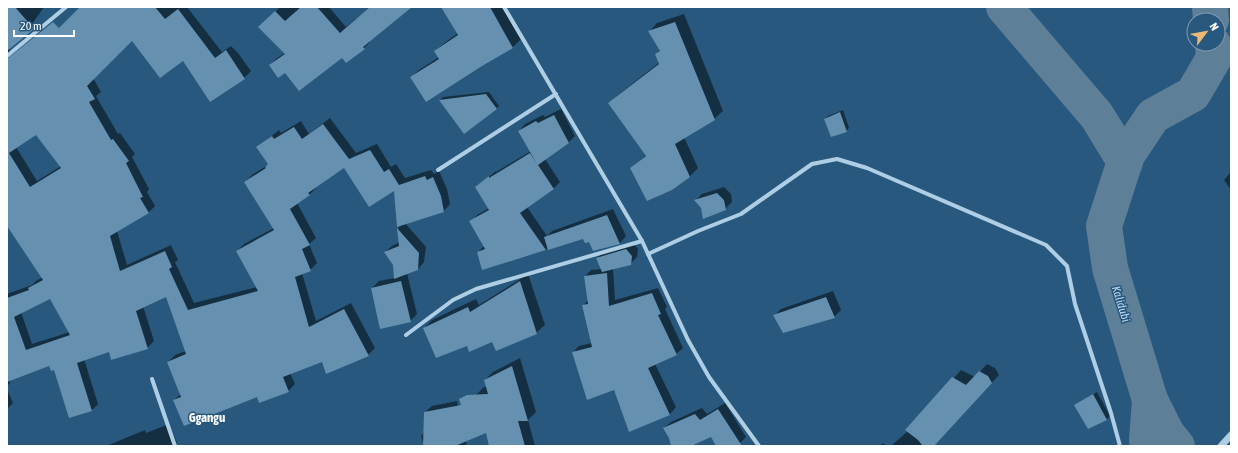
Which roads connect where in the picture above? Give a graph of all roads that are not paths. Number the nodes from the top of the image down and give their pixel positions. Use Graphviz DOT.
graph roads {
  1 [pos="66,7"];
  2 [pos="504,7"];
  3 [pos="7,56"];
  4 [pos="556,94"];
  5 [pos="438,170"];
  6 [pos="642,241"];
  7 [pos="648,254"];
  8 [pos="406,335"];
  9 [pos="152,379"];
  10 [pos="1231,435"];
  11 [pos="175,446"];
  12 [pos="759,446"];
  13 [pos="1120,446"];
  14 [pos="1221,446"];
  1 -- 3 [label="street"];
  2 -- 4 [label="street"];
  4 -- 5 [label="street"];
  4 -- 6 [label="street"];
  6 -- 7 [label="street"];
  6 -- 8 [label="street"];
  7 -- 12 [label="street"];
  7 -- 13 [label="street"];
  9 -- 11 [label="street"];
  10 -- 14 [label="street"];
}
